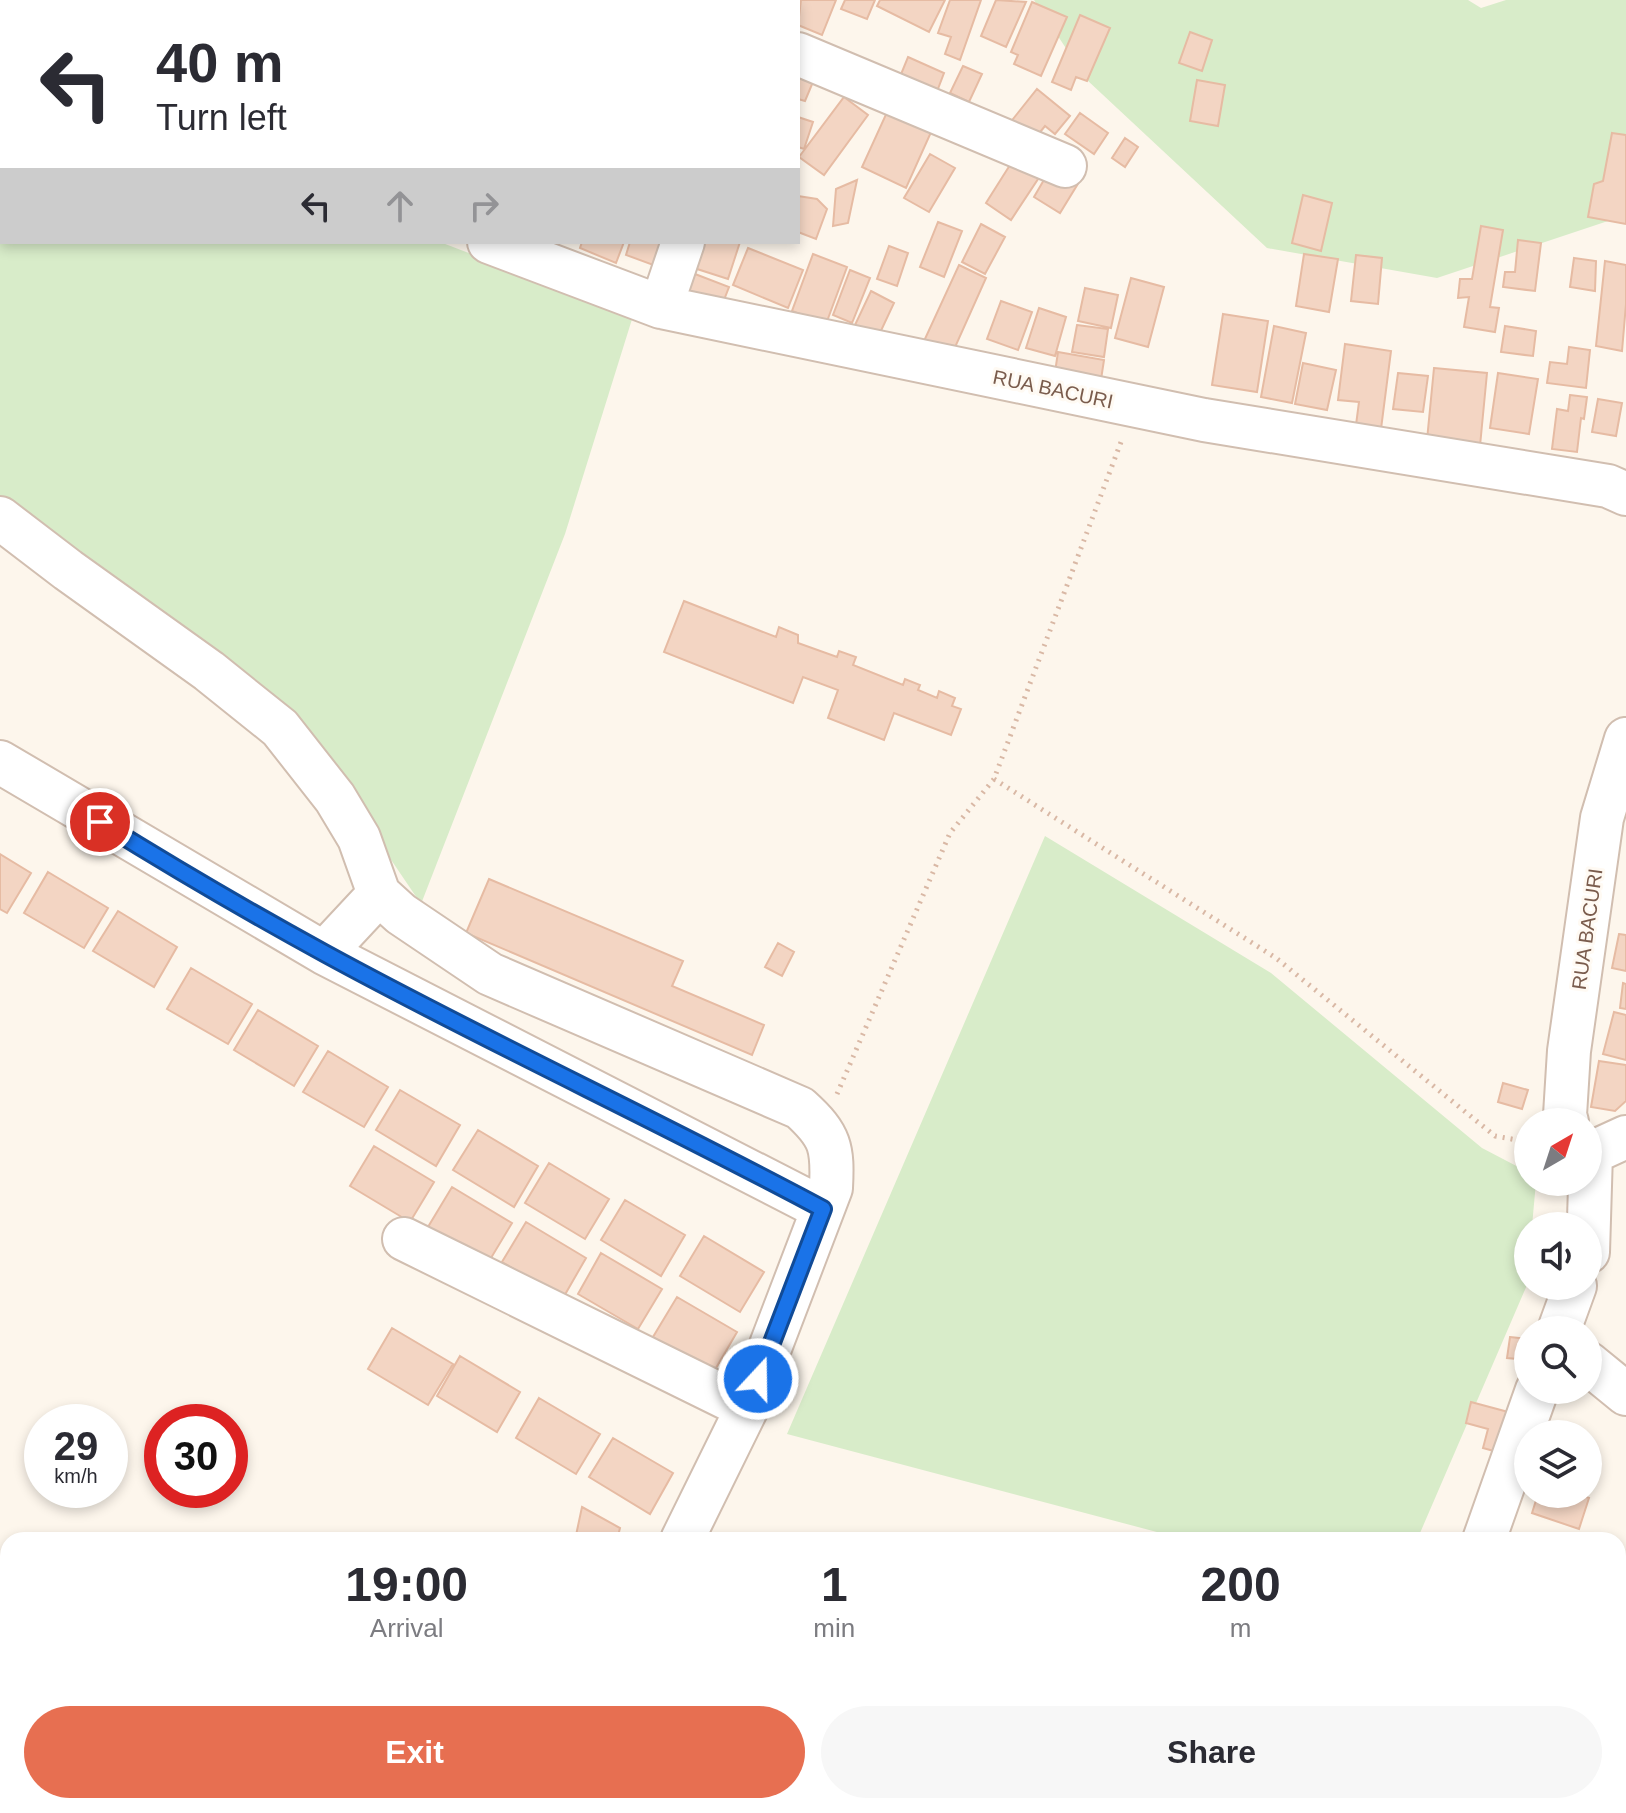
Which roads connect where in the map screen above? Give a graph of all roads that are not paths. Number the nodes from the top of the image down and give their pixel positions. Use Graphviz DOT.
graph roads {
  1 [pos="800,55"];
  2 [pos="1065,166"];
  3 [pos="494,244"];
  4 [pos="682,244"];
  5 [pos="661,307"];
  6 [pos="1626,494"];
  7 [pos="0,518"];
  8 [pos="1626,739"];
  9 [pos="0,762"];
  10 [pos="379,894"];
  11 [pos="324,953"];
  12 [pos="1565,1108"];
  13 [pos="823,1209"];
  14 [pos="404,1239"];
  15 [pos="1602,1374"];
  16 [pos="1626,1394"];
  17 [pos="1532,1404"];
  18 [pos="747,1408"];
  19 [pos="686,1532"];
  20 [pos="1487,1532"];
  1 -- 2 [label="street"];
  3 -- 5 [label="street, RUA BACURI"];
  4 -- 5 [label="street"];
  5 -- 6 [label="street, RUA BACURI"];
  7 -- 10 [label="street"];
  8 -- 12 [label="street, RUA BACURI"];
  9 -- 11 [label="street"];
  10 -- 11 [label="street"];
  10 -- 13 [label="street"];
  11 -- 13 [label="street"];
  13 -- 18 [label="street"];
  14 -- 18 [label="street"];
  15 -- 16 [label="street"];
  17 -- 20 [label="street"];
  18 -- 19 [label="street"];
}
